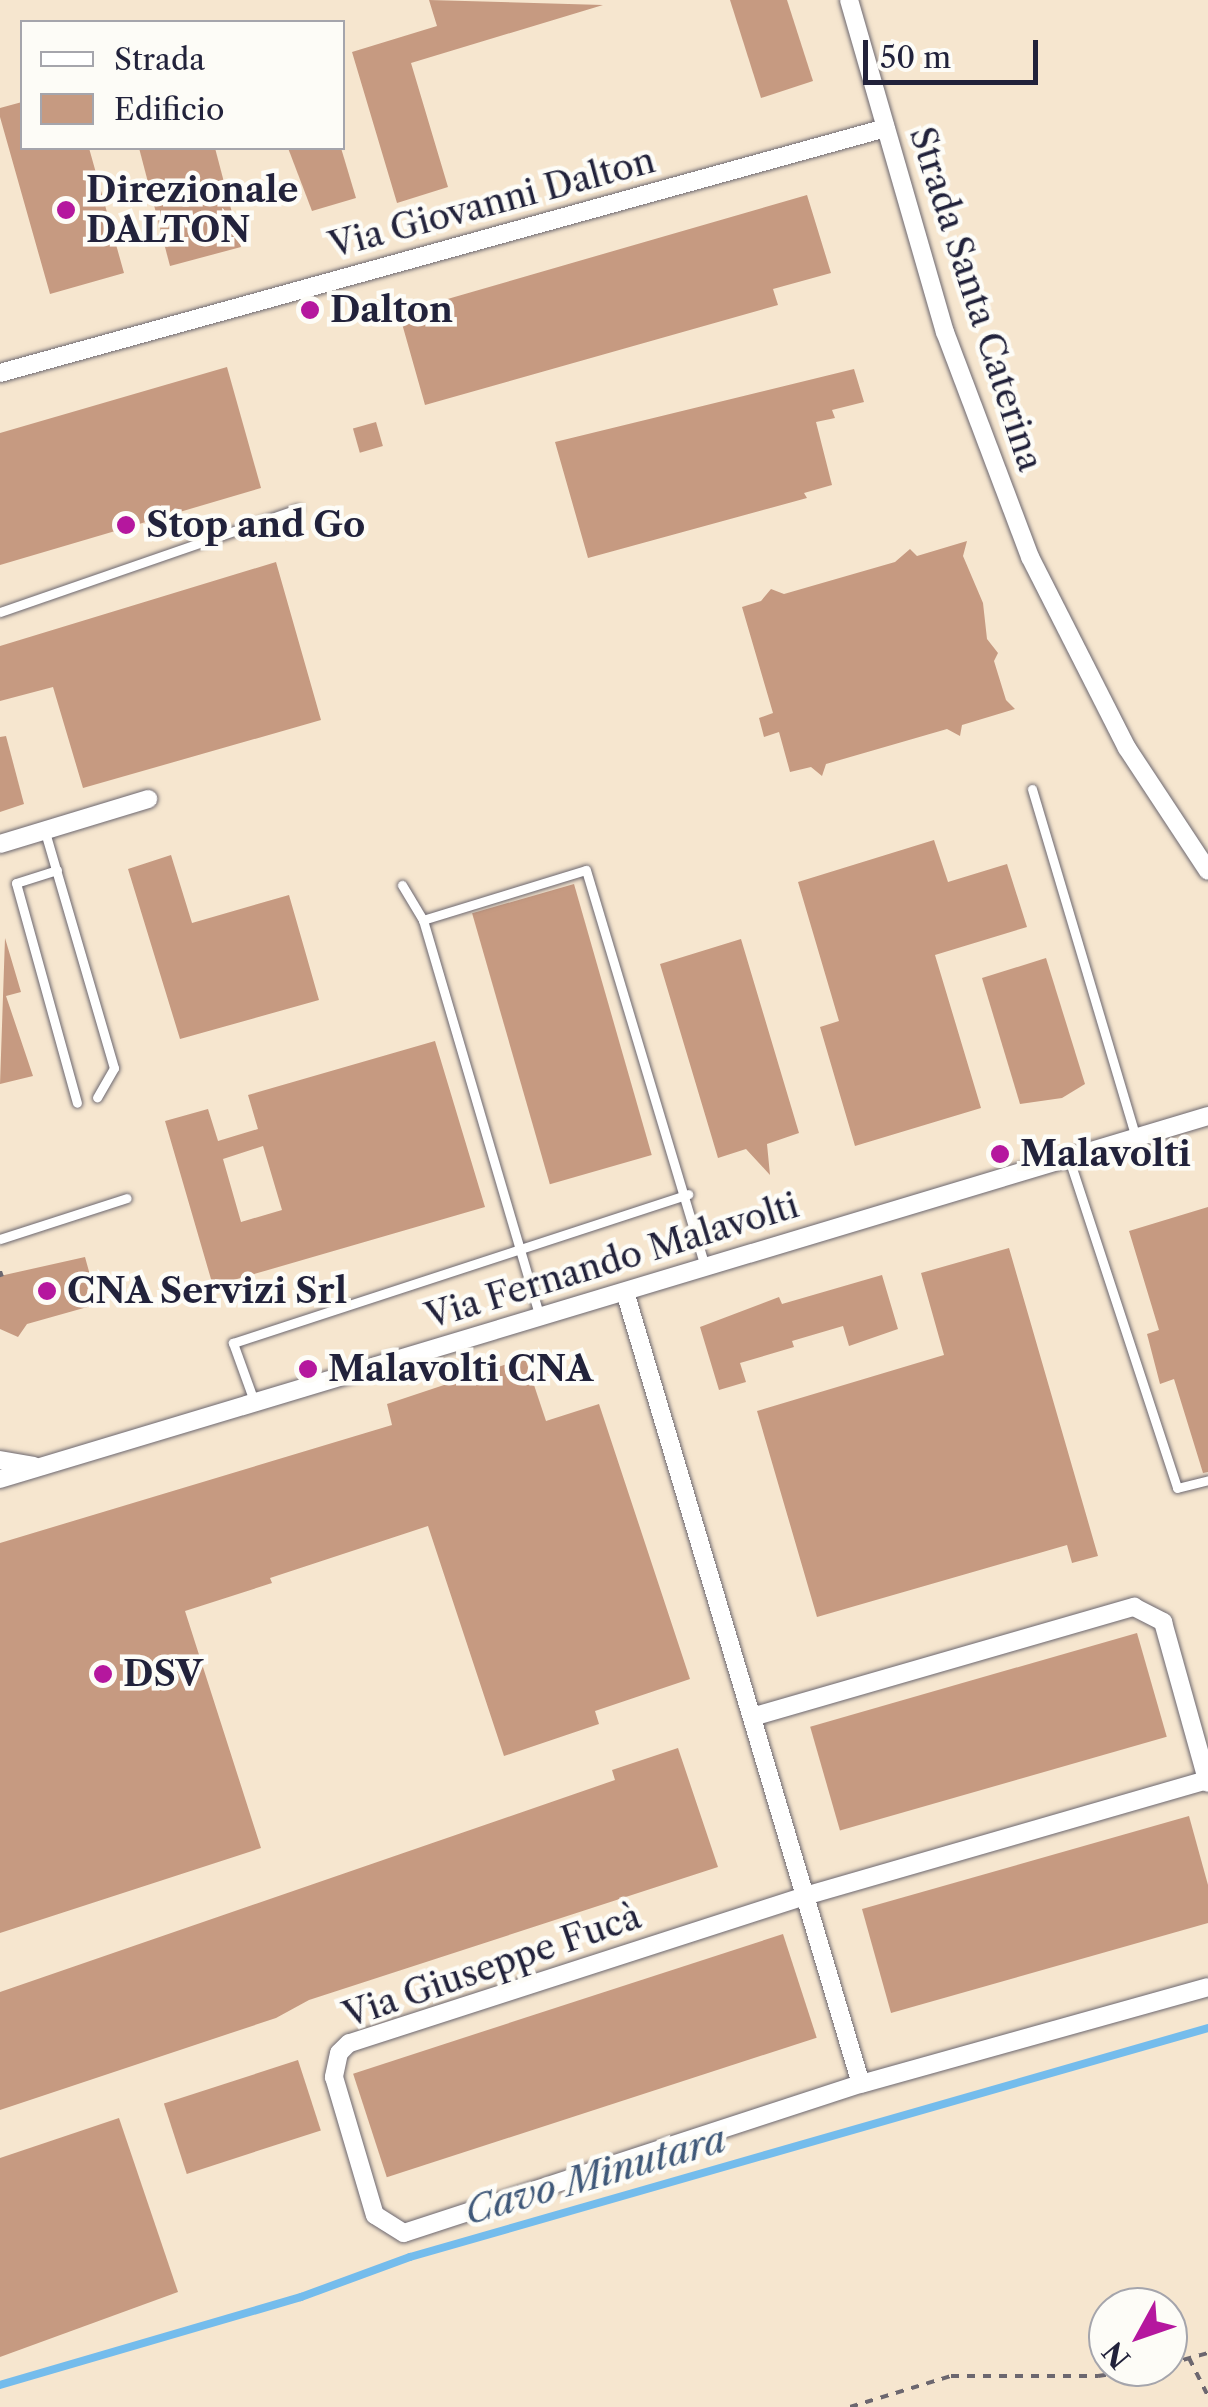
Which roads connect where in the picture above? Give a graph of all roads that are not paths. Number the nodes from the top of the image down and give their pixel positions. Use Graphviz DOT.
graph roads {
  1 [pos="850,0"];
  2 [pos="886,128"];
  3 [pos="0,374"];
  4 [pos="298,509"];
  5 [pos="0,612"];
  6 [pos="1032,789"];
  7 [pos="148,800"];
  8 [pos="45,832"];
  9 [pos="0,844"];
  10 [pos="57,870"];
  11 [pos="1208,872"];
  12 [pos="402,885"];
  13 [pos="423,920"];
  14 [pos="97,1097"];
  15 [pos="77,1103"];
  16 [pos="1208,1116"];
  17 [pos="1137,1139"];
  18 [pos="1069,1159"];
  19 [pos="688,1194"];
  20 [pos="127,1198"];
  21 [pos="0,1240"];
  22 [pos="520,1252"];
  23 [pos="705,1267"];
  24 [pos="625,1292"];
  25 [pos="540,1317"];
  26 [pos="254,1401"];
  27 [pos="0,1460"];
  28 [pos="33,1466"];
  29 [pos="0,1479"];
  30 [pos="1208,1480"];
  31 [pos="752,1717"];
  32 [pos="1208,1781"];
  33 [pos="805,1896"];
  34 [pos="1208,1987"];
  35 [pos="861,2084"];
  1 -- 2 [label="street, Strada Santa Caterina"];
  2 -- 3 [label="street, Via Giovanni Dalton"];
  2 -- 11 [label="street, Strada Santa Caterina"];
  4 -- 5 [label="lane"];
  6 -- 17 [label="lane"];
  7 -- 8 [label="street"];
  8 -- 9 [label="street"];
  8 -- 10 [label="lane"];
  10 -- 14 [label="lane"];
  10 -- 15 [label="lane"];
  12 -- 13 [label="lane"];
  13 -- 19 [label="lane"];
  13 -- 22 [label="lane"];
  16 -- 17 [label="street, Via Fernando Malavolti"];
  17 -- 18 [label="street, Via Fernando Malavolti"];
  18 -- 23 [label="street, Via Fernando Malavolti"];
  18 -- 30 [label="lane"];
  19 -- 22 [label="lane"];
  19 -- 23 [label="lane"];
  20 -- 21 [label="lane"];
  22 -- 25 [label="lane"];
  22 -- 26 [label="lane"];
  23 -- 24 [label="street, Via Fernando Malavolti"];
  24 -- 25 [label="street, Via Fernando Malavolti"];
  24 -- 31 [label="street"];
  25 -- 26 [label="street, Via Fernando Malavolti"];
  26 -- 28 [label="street, Via Fernando Malavolti"];
  27 -- 28 [label="street, Via Fernando Malavolti"];
  28 -- 29 [label="street, Via Fernando Malavolti"];
  31 -- 32 [label="street, Via Giuseppe Fucà"];
  31 -- 33 [label="street"];
  32 -- 33 [label="street, Via Giuseppe Fucà"];
  33 -- 35 [label="street"];
  33 -- 35 [label="street, Via Giuseppe Fucà"];
  34 -- 35 [label="street, Via Giuseppe Fucà"];
}
